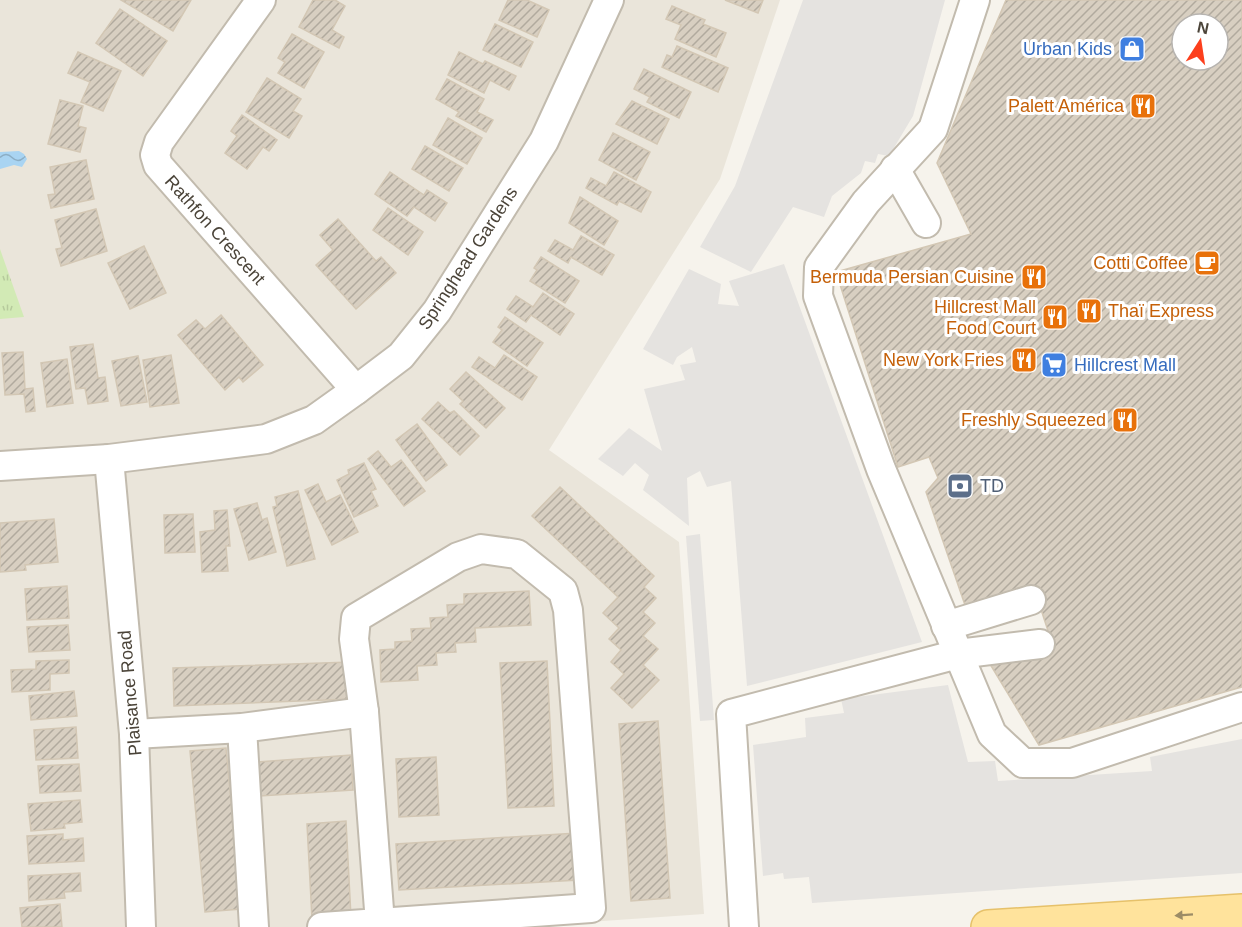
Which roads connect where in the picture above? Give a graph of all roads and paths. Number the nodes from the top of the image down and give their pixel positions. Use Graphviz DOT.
graph roads {
  1 [pos="261,0"];
  2 [pos="609,0"];
  3 [pos="975,0"];
  4 [pos="895,170"];
  5 [pos="926,223"];
  6 [pos="356,390"];
  7 [pos="109,459"];
  8 [pos="0,466"];
  9 [pos="1031,600"];
  10 [pos="946,626"];
  11 [pos="1040,644"];
  12 [pos="958,654"];
  13 [pos="1242,707"];
  14 [pos="364,712"];
  15 [pos="242,728"];
  16 [pos="134,734"];
  17 [pos="1242,911"];
  18 [pos="380,923"];
  19 [pos="141,927"];
  20 [pos="254,927"];
  21 [pos="322,927"];
  22 [pos="744,927"];
  23 [pos="988,927"];
  1 -- 6 [label="street, Rathfon Crescent"];
  2 -- 6 [label="street, Springhead Gardens"];
  3 -- 4 [label="street"];
  4 -- 5 [label="street"];
  4 -- 10 [label="street"];
  6 -- 7 [label="street, Springhead Gardens"];
  7 -- 8 [label="street, Springhead Gardens"];
  7 -- 16 [label="street, Plaisance Road"];
  9 -- 10 [label="street"];
  10 -- 12 [label="street"];
  11 -- 12 [label="street"];
  12 -- 13 [label="street"];
  12 -- 22 [label="street"];
  14 -- 15 [label="street"];
  14 -- 18 [label="street"];
  14 -- 18 [label="street"];
  15 -- 16 [label="street"];
  15 -- 20 [label="street"];
  16 -- 19 [label="street, Plaisance Road"];
  17 -- 23 [label="main road, one-way"];
  18 -- 21 [label="street"];
}
